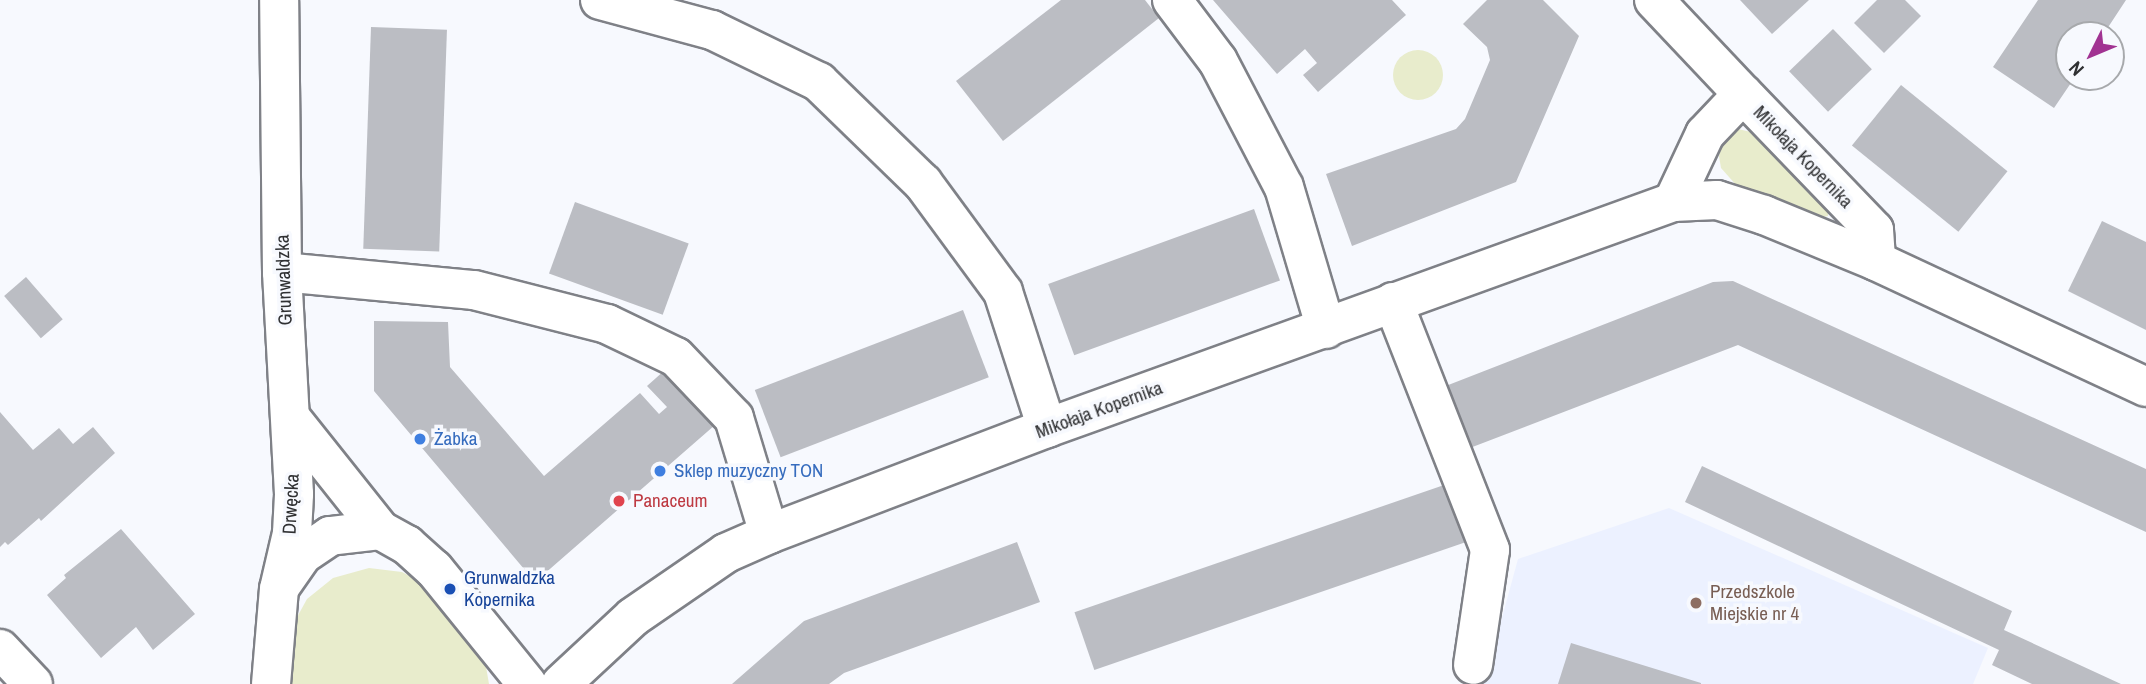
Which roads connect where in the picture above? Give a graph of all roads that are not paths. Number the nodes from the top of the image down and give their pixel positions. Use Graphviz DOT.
graph roads {
  1 [pos="279,0"];
  2 [pos="600,0"];
  3 [pos="1172,0"];
  4 [pos="1654,0"];
  5 [pos="1743,94"];
  6 [pos="1674,202"];
  7 [pos="1876,261"];
  8 [pos="282,272"];
  9 [pos="1393,302"];
  10 [pos="1326,329"];
  11 [pos="2146,387"];
  12 [pos="291,418"];
  13 [pos="1047,428"];
  14 [pos="380,530"];
  15 [pos="769,534"];
  16 [pos="279,589"];
  17 [pos="0,649"];
  18 [pos="1473,665"];
  19 [pos="33,684"];
  20 [pos="271,684"];
  21 [pos="527,684"];
  22 [pos="561,684"];
  1 -- 8 [label="street, Grunwaldzka"];
  2 -- 13 [label="street"];
  3 -- 10 [label="street"];
  4 -- 5 [label="street"];
  5 -- 6 [label="street, Mikołaja Kopernika"];
  5 -- 7 [label="street, Mikołaja Kopernika"];
  6 -- 7 [label="street, Mikołaja Kopernika"];
  6 -- 9 [label="street, Mikołaja Kopernika"];
  7 -- 11 [label="street, Mikołaja Kopernika"];
  8 -- 12 [label="street, Grunwaldzka"];
  8 -- 15 [label="street"];
  9 -- 10 [label="street, Mikołaja Kopernika"];
  9 -- 18 [label="street"];
  10 -- 13 [label="street, Mikołaja Kopernika"];
  12 -- 14 [label="street"];
  12 -- 16 [label="street, Drwęcka"];
  13 -- 15 [label="street, Mikołaja Kopernika"];
  14 -- 16 [label="street"];
  14 -- 21 [label="street"];
  15 -- 22 [label="street, Mikołaja Kopernika"];
  16 -- 20 [label="street, Drwęcka"];
  17 -- 19 [label="street"];
}
